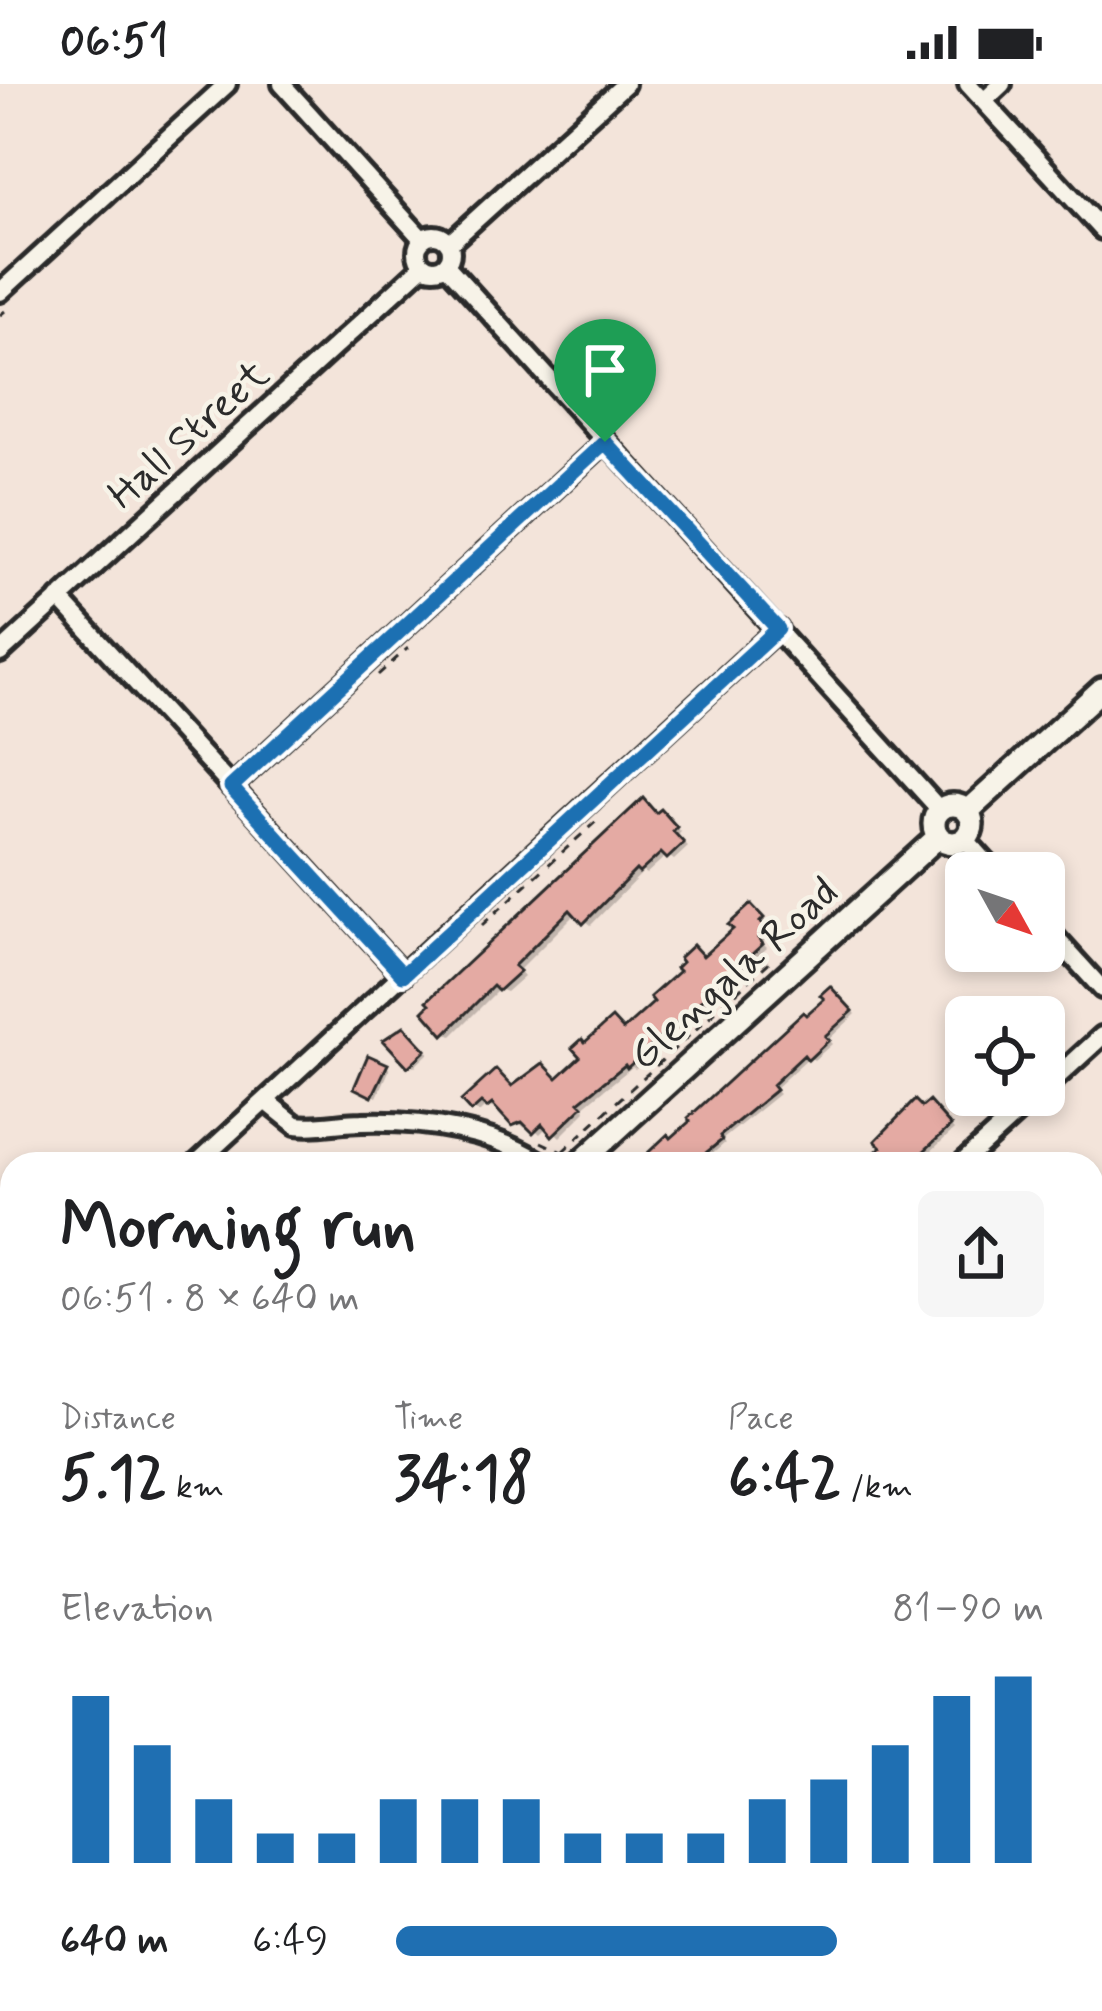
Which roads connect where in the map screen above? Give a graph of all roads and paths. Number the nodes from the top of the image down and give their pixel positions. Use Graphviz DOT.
graph roads {
  1 [pos="227,84"];
  2 [pos="282,84"];
  3 [pos="625,84"];
  4 [pos="968,84"];
  5 [pos="1002,84"];
  6 [pos="984,101"];
  7 [pos="1102,230"];
  8 [pos="422,239"];
  9 [pos="450,244"];
  10 [pos="446,265"];
  11 [pos="423,266"];
  12 [pos="0,292"];
  13 [pos="605,442"];
  14 [pos="59,598"];
  15 [pos="778,629"];
  16 [pos="0,653"];
  17 [pos="1102,688"];
  18 [pos="231,787"];
  19 [pos="940,810"];
  20 [pos="968,811"];
  21 [pos="938,837"];
  22 [pos="965,839"];
  23 [pos="977,852"];
  24 [pos="1065,949"];
  25 [pos="776,957"];
  26 [pos="403,975"];
  27 [pos="1102,989"];
  28 [pos="1102,1036"];
  29 [pos="1065,1070"];
  30 [pos="271,1096"];
  31 [pos="1014,1116"];
  32 [pos="196,1152"];
  33 [pos="522,1152"];
  34 [pos="576,1152"];
  35 [pos="577,1152"];
  36 [pos="975,1152"];
  1 -- 12 [label="street"];
  2 -- 8 [label="street"];
  3 -- 9 [label="street"];
  4 -- 6 [label="street"];
  5 -- 6 [label="street"];
  6 -- 7 [label="street"];
  8 -- 9 [label="street"];
  8 -- 11 [label="street"];
  9 -- 10 [label="street"];
  10 -- 11 [label="street"];
  10 -- 13 [label="street"];
  11 -- 14 [label="street, Hall Street"];
  13 -- 15 [label="street"];
  13 -- 18 [label="street"];
  14 -- 16 [label="street, Hall Street"];
  14 -- 18 [label="street"];
  15 -- 19 [label="street"];
  15 -- 26 [label="street"];
  17 -- 20 [label="street"];
  18 -- 26 [label="street"];
  19 -- 20 [label="street"];
  19 -- 21 [label="street"];
  20 -- 22 [label="street"];
  21 -- 22 [label="street"];
  21 -- 35 [label="street, Glengala Road"];
  22 -- 23 [label="street"];
  24 -- 27 [label="street"];
  25 -- 34 [label="path"];
  26 -- 30 [label="street"];
  28 -- 29 [label="street"];
  30 -- 32 [label="street"];
  30 -- 33 [label="street"];
  31 -- 36 [label="street"];
}
